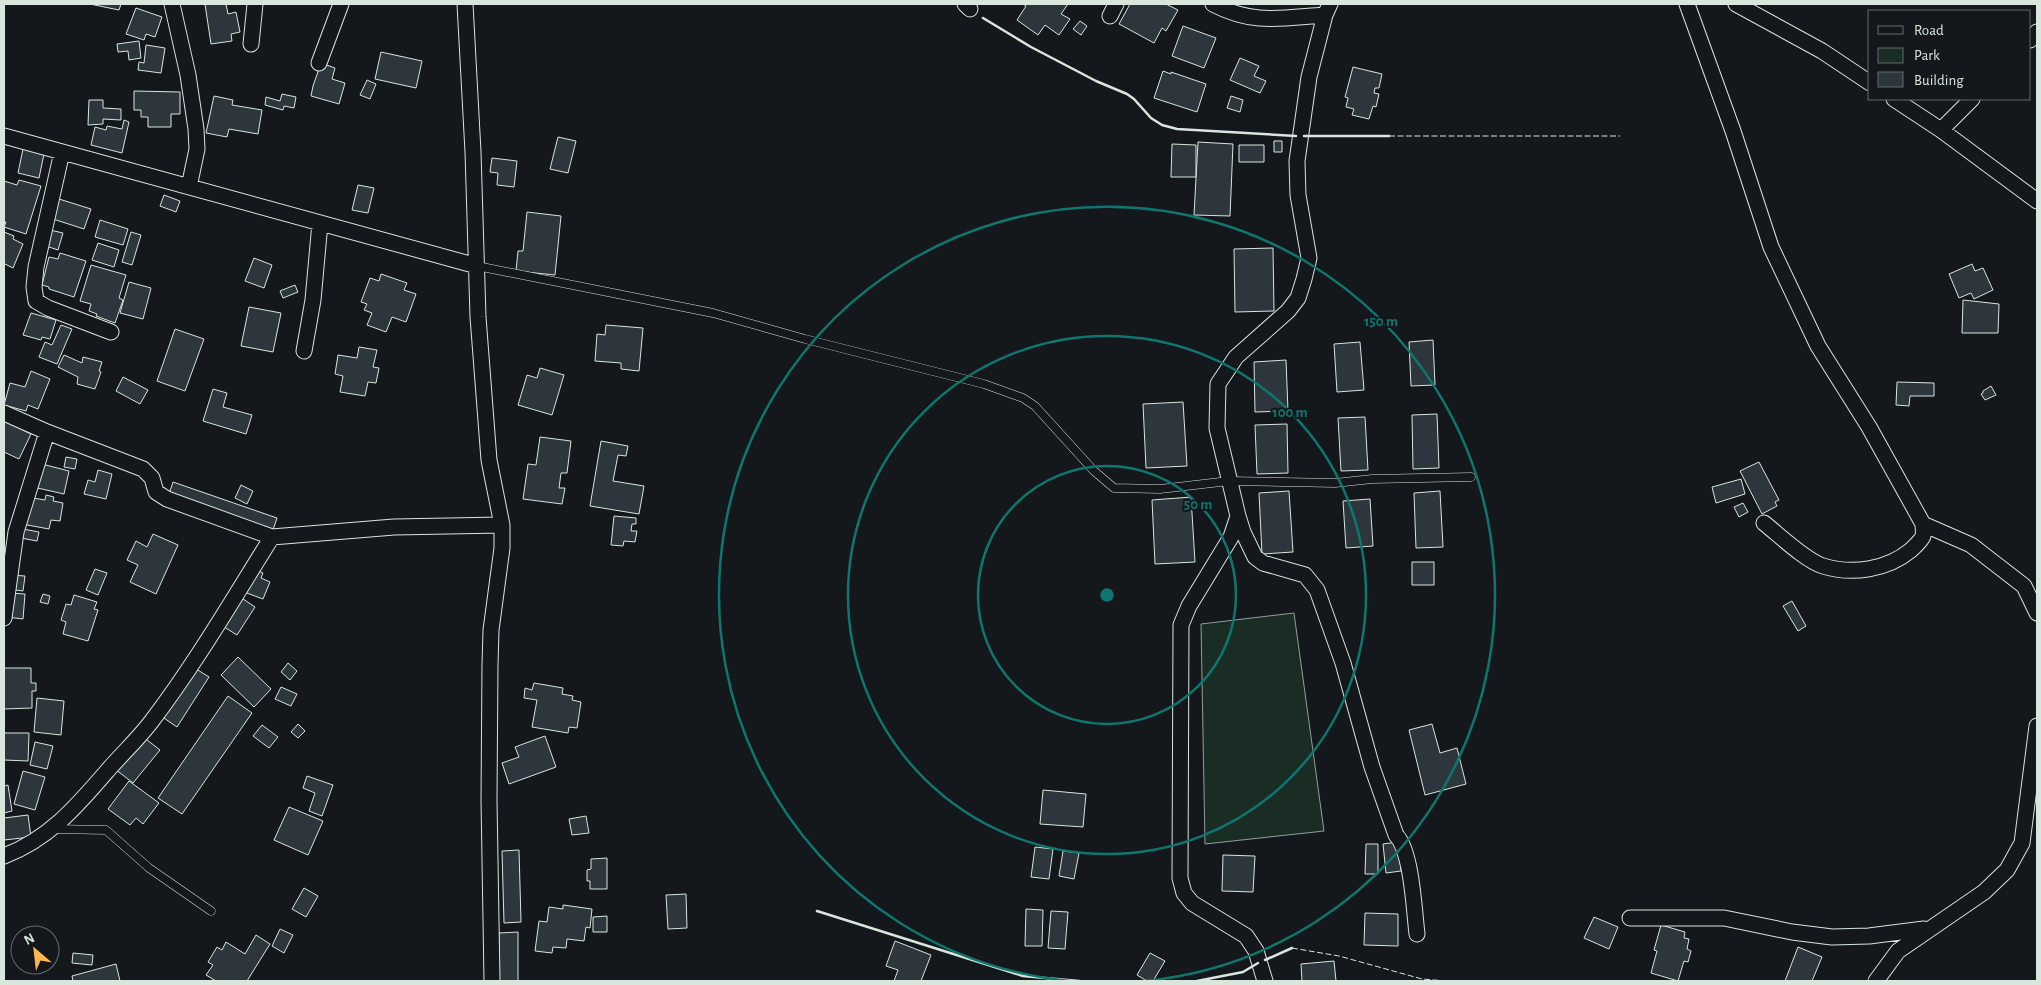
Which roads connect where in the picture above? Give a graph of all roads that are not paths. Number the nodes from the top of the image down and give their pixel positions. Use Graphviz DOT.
graph roads {
  1 [pos="172,4"];
  2 [pos="256,4"];
  3 [pos="340,4"];
  4 [pos="465,4"];
  5 [pos="1212,4"];
  6 [pos="1686,4"];
  7 [pos="1736,4"];
  8 [pos="1328,10"];
  9 [pos="251,44"];
  10 [pos="319,63"];
  11 [pos="1868,82"];
  12 [pos="1896,100"];
  13 [pos="1971,100"];
  14 [pos="1941,130"];
  15 [pos="4,136"];
  16 [pos="62,152"];
  17 [pos="189,188"];
  18 [pos="2037,201"];
  19 [pos="320,223"];
  20 [pos="477,266"];
  21 [pos="111,332"];
  22 [pos="304,351"];
  23 [pos="4,412"];
  24 [pos="47,432"];
  25 [pos="1472,477"];
  26 [pos="1229,481"];
  27 [pos="1238,516"];
  28 [pos="1764,522"];
  29 [pos="1923,524"];
  30 [pos="502,525"];
  31 [pos="272,537"];
  32 [pos="2037,613"];
  33 [pos="4,618"];
  34 [pos="2037,726"];
  35 [pos="54,829"];
  36 [pos="4,856"];
  37 [pos="211,911"];
  38 [pos="1630,918"];
  39 [pos="1933,927"];
  40 [pos="1417,934"];
  41 [pos="492,981"];
  42 [pos="1265,981"];
  43 [pos="1876,981"];
  1 -- 17 [label="street"];
  2 -- 9 [label="street"];
  3 -- 10 [label="street"];
  4 -- 20 [label="street"];
  5 -- 8 [label="street"];
  6 -- 29 [label="street"];
  7 -- 11 [label="street"];
  8 -- 26 [label="street"];
  12 -- 14 [label="street"];
  13 -- 14 [label="street"];
  14 -- 18 [label="street"];
  15 -- 16 [label="street"];
  16 -- 17 [label="street"];
  16 -- 21 [label="street"];
  17 -- 19 [label="street"];
  19 -- 20 [label="street"];
  19 -- 22 [label="street"];
  20 -- 26 [label="lane"];
  20 -- 30 [label="street"];
  23 -- 24 [label="street"];
  24 -- 31 [label="street"];
  24 -- 33 [label="street"];
  25 -- 26 [label="lane"];
  26 -- 27 [label="street"];
  27 -- 40 [label="street"];
  27 -- 42 [label="street"];
  28 -- 29 [label="street"];
  29 -- 32 [label="street"];
  30 -- 31 [label="street"];
  30 -- 41 [label="street"];
  31 -- 35 [label="street"];
  34 -- 39 [label="street"];
  35 -- 36 [label="street"];
  35 -- 37 [label="lane"];
  38 -- 39 [label="street"];
  39 -- 43 [label="street"];
}
